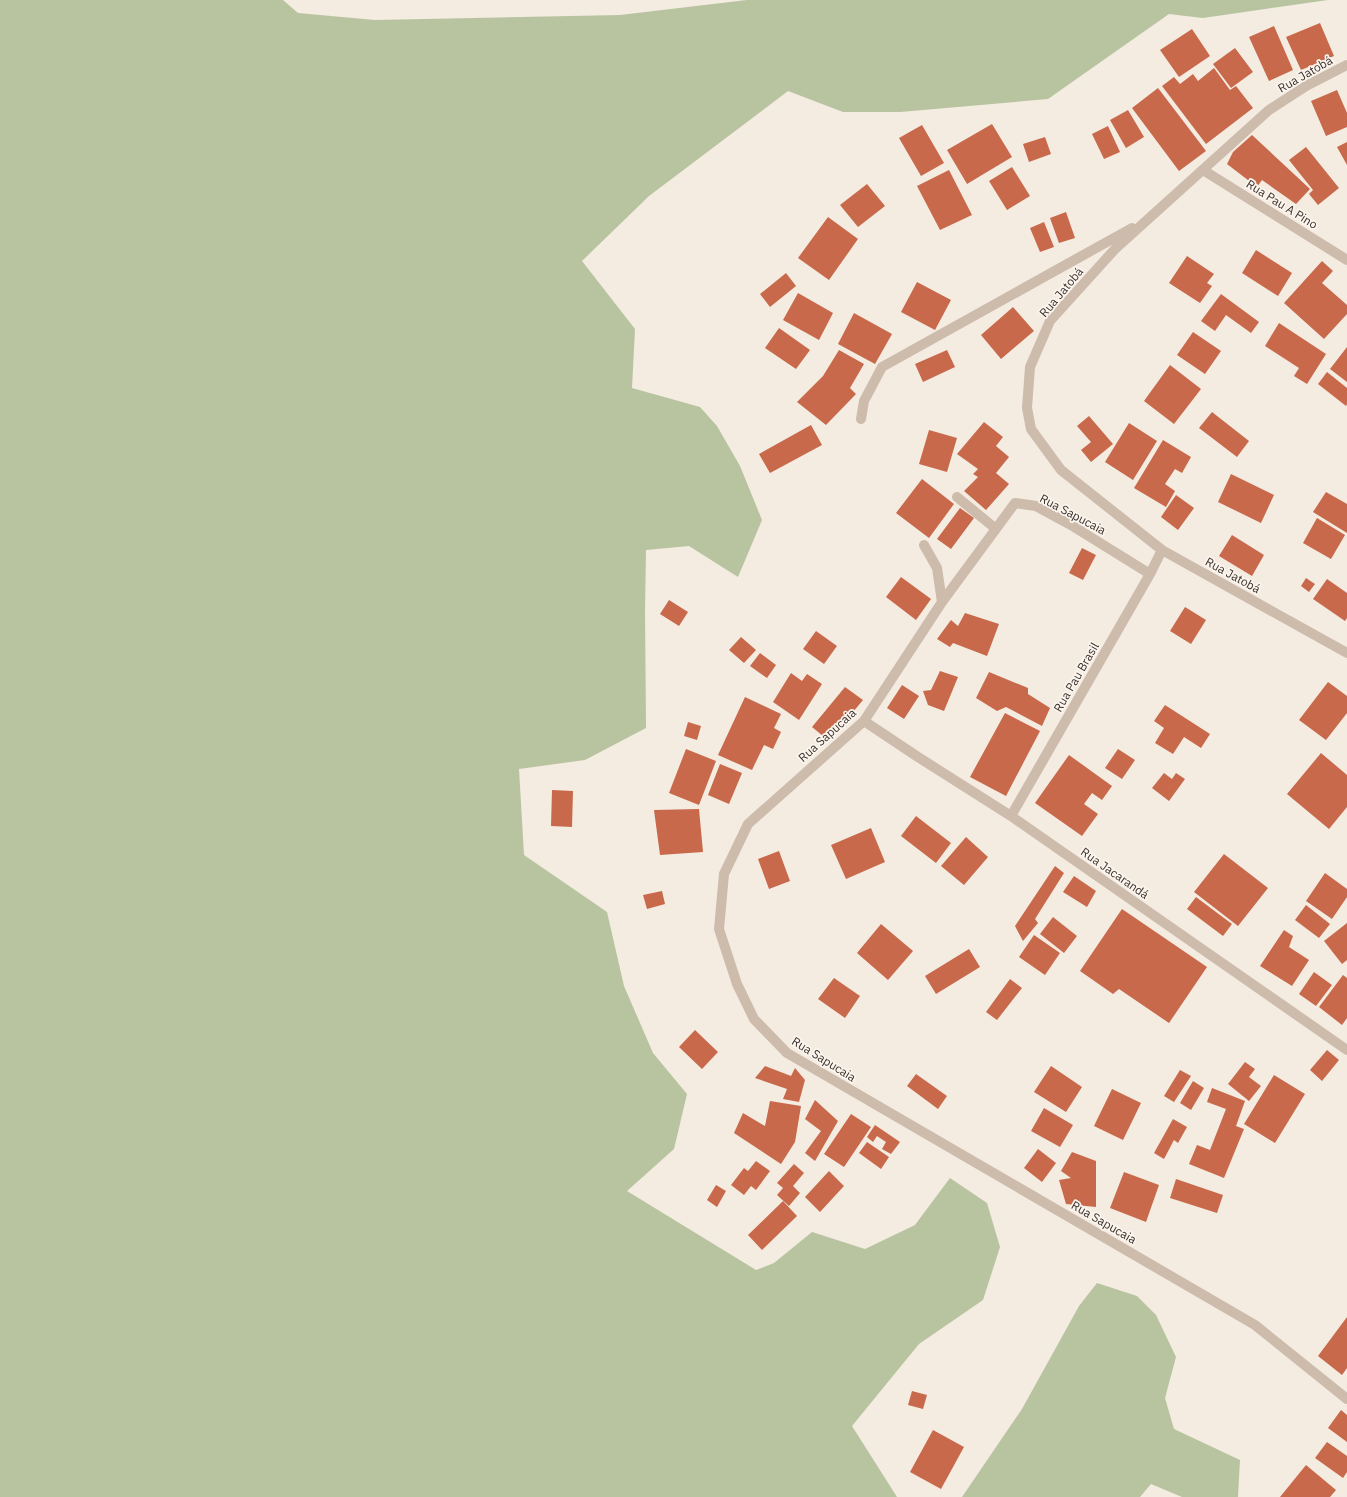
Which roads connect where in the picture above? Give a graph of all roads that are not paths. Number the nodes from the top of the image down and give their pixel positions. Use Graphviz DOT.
graph roads {
  1 [pos="1347,65"];
  2 [pos="1203,170"];
  3 [pos="1148,220"];
  4 [pos="1347,260"];
  5 [pos="861,419"];
  6 [pos="957,497"];
  7 [pos="996,529"];
  8 [pos="924,545"];
  9 [pos="1162,550"];
  10 [pos="1150,574"];
  11 [pos="942,602"];
  12 [pos="1347,653"];
  13 [pos="864,721"];
  14 [pos="1011,816"];
  15 [pos="1347,1050"];
  16 [pos="1347,1399"];
  1 -- 2 [label="street, Rua Jatobá"];
  2 -- 3 [label="street, Rua Jatobá"];
  2 -- 4 [label="street, Rua Pau A Pino"];
  3 -- 5 [label="street"];
  3 -- 9 [label="street, Rua Jatobá"];
  6 -- 7 [label="street"];
  7 -- 10 [label="street, Rua Sapucaia"];
  7 -- 11 [label="street, Rua Sapucaia"];
  8 -- 11 [label="street"];
  9 -- 10 [label="street, Rua Pau Brasil"];
  9 -- 12 [label="street, Rua Jatobá"];
  10 -- 14 [label="street, Rua Pau Brasil"];
  11 -- 13 [label="street, Rua Sapucaia"];
  13 -- 14 [label="street, Rua Jacarandá"];
  13 -- 16 [label="street, Rua Sapucaia"];
  14 -- 15 [label="street, Rua Jacarandá"];
}
